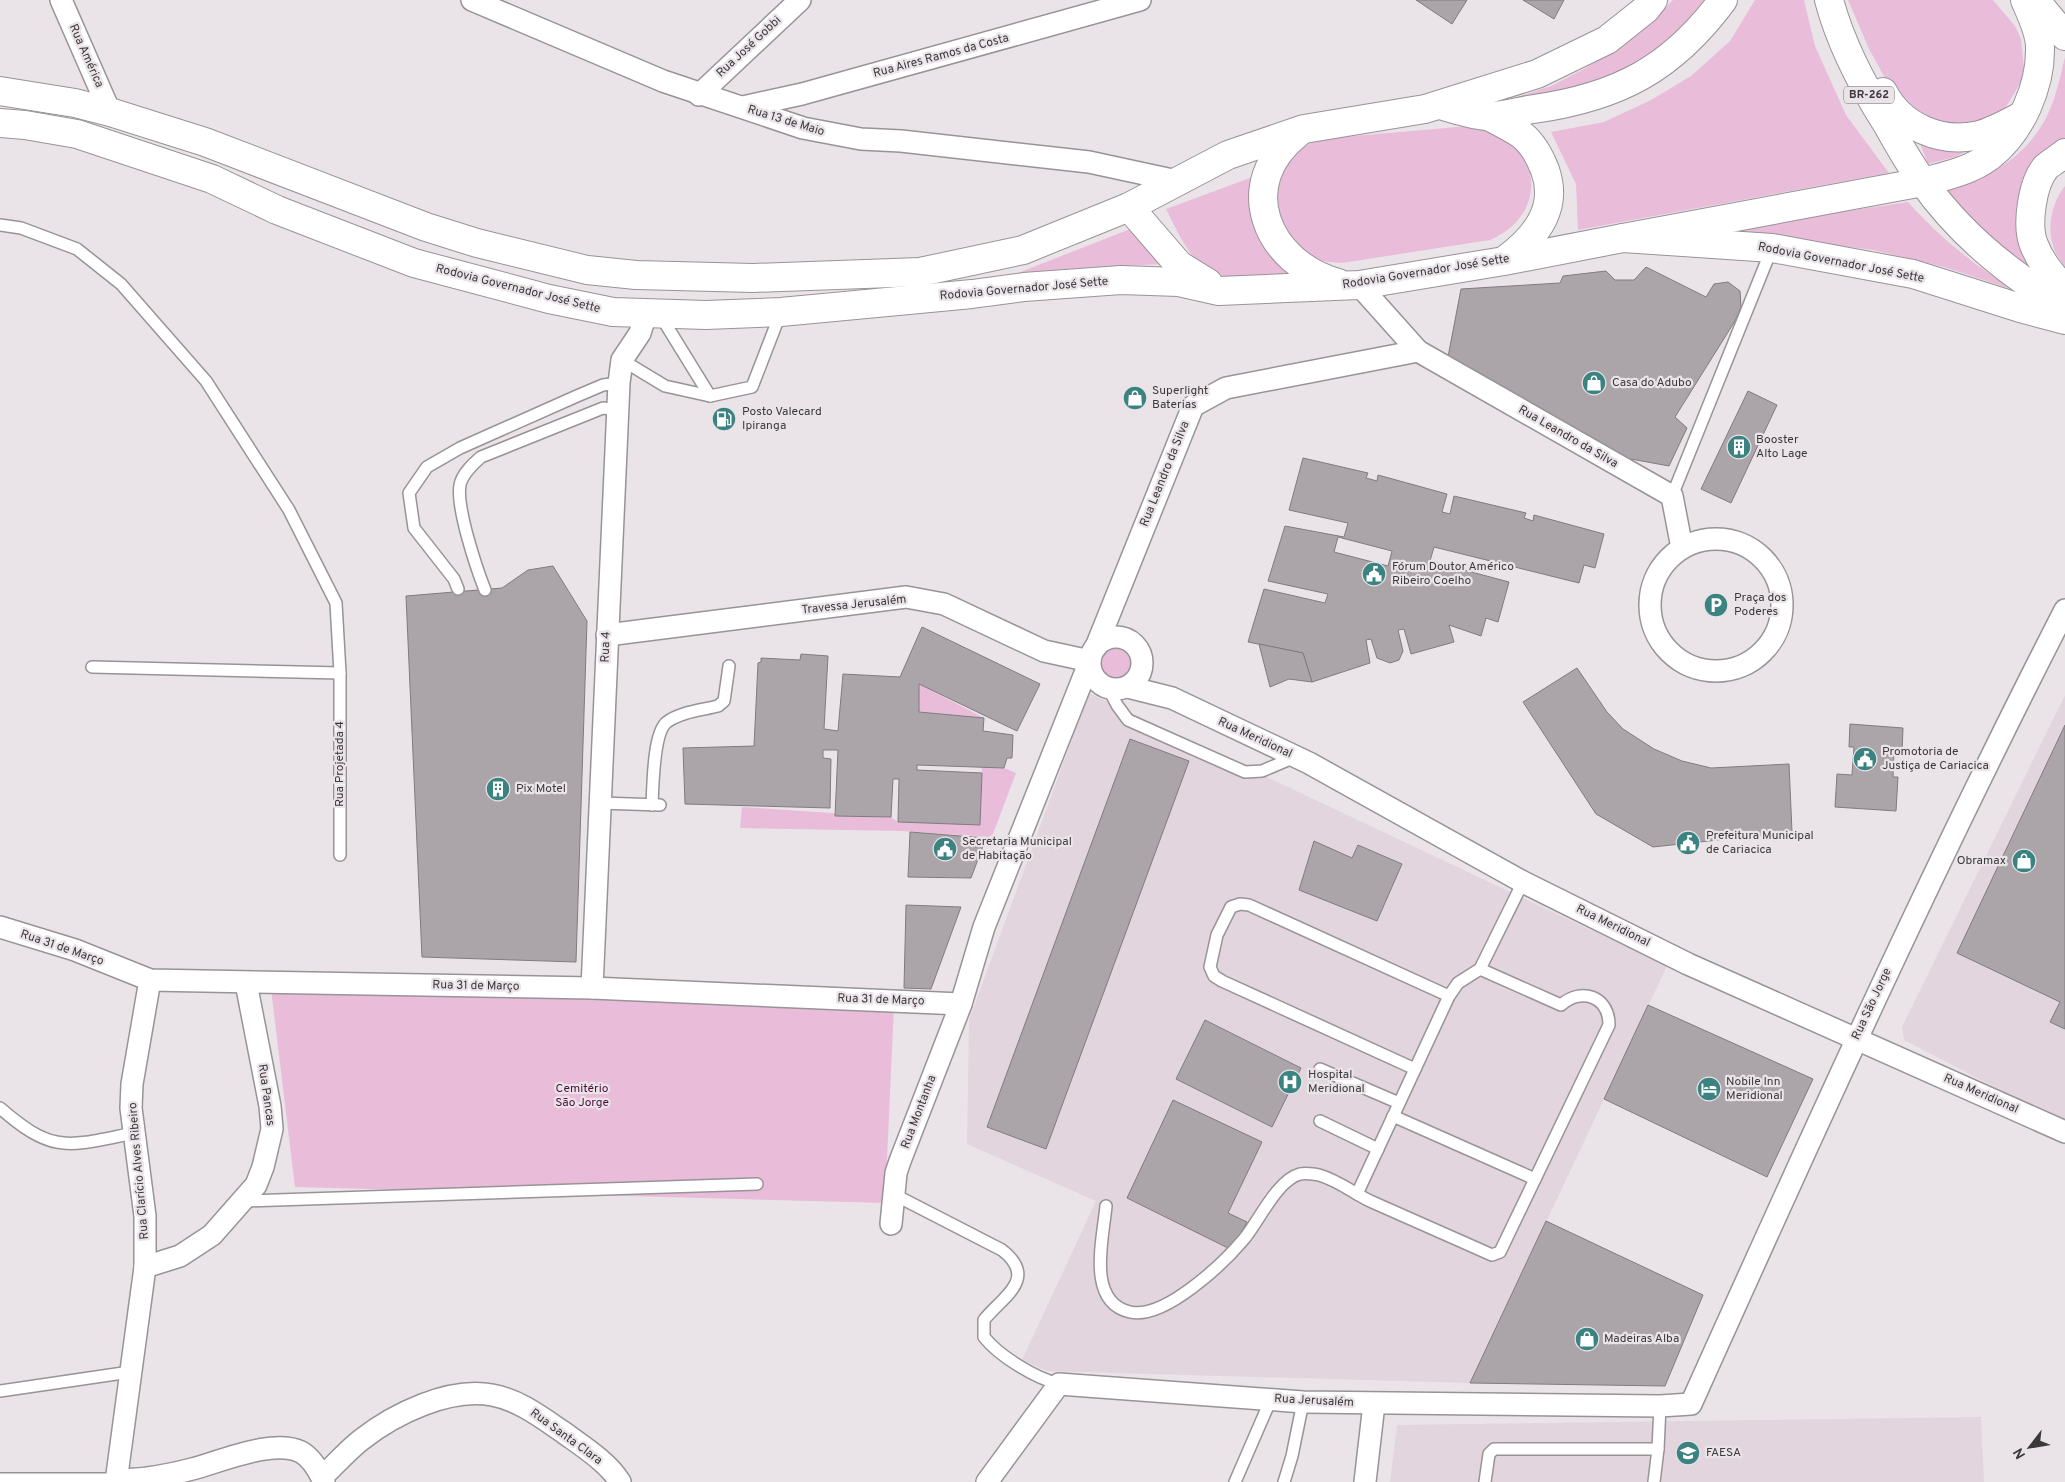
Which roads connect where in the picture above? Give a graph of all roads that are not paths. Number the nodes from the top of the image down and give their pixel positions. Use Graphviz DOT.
graph roads {
  1 [pos="61,0"];
  2 [pos="472,0"];
  3 [pos="800,0"];
  4 [pos="1140,0"];
  5 [pos="1653,0"];
  6 [pos="1723,0"];
  7 [pos="1829,0"];
  8 [pos="1835,0"];
  9 [pos="2024,0"];
  10 [pos="2036,0"];
  11 [pos="2065,36"];
  12 [pos="0,91"];
  13 [pos="699,95"];
  14 [pos="1440,106"];
  15 [pos="740,108"];
  16 [pos="110,112"];
  17 [pos="2025,114"];
  18 [pos="1488,116"];
  19 [pos="0,123"];
  20 [pos="1304,129"];
  21 [pos="2065,153"];
  22 [pos="1177,181"];
  23 [pos="1923,182"];
  24 [pos="1129,206"];
  25 [pos="0,225"];
  26 [pos="1623,238"];
  27 [pos="1772,248"];
  28 [pos="1504,261"];
  29 [pos="753,278"];
  30 [pos="1359,285"];
  31 [pos="2065,290"];
  32 [pos="1219,291"];
  33 [pos="2065,307"];
  34 [pos="781,312"];
  35 [pos="653,314"];
  36 [pos="2065,320"];
  37 [pos="1418,351"];
  38 [pos="622,360"];
  39 [pos="619,383"];
  40 [pos="710,396"];
  41 [pos="618,410"];
  42 [pos="1672,496"];
  43 [pos="1682,548"];
  44 [pos="458,590"];
  45 [pos="485,590"];
  46 [pos="1112,603"];
  47 [pos="2065,610"];
  48 [pos="607,635"];
  49 [pos="1137,649"];
  50 [pos="1093,654"];
  51 [pos="729,666"];
  52 [pos="92,667"];
  53 [pos="340,673"];
  54 [pos="1118,687"];
  55 [pos="1172,698"];
  56 [pos="1294,756"];
  57 [pos="600,803"];
  58 [pos="340,855"];
  59 [pos="1523,882"];
  60 [pos="0,927"];
  61 [pos="1480,969"];
  62 [pos="150,980"];
  63 [pos="246,983"];
  64 [pos="592,988"];
  65 [pos="1449,996"];
  66 [pos="961,1004"];
  67 [pos="1856,1038"];
  68 [pos="1320,1068"];
  69 [pos="1415,1070"];
  70 [pos="1399,1103"];
  71 [pos="0,1108"];
  72 [pos="1393,1116"];
  73 [pos="1320,1121"];
  74 [pos="2065,1132"];
  75 [pos="134,1133"];
  76 [pos="1378,1149"];
  77 [pos="1535,1179"];
  78 [pos="757,1184"];
  79 [pos="1357,1194"];
  80 [pos="895,1195"];
  81 [pos="243,1201"];
  82 [pos="1106,1206"];
  83 [pos="890,1224"];
  84 [pos="145,1267"];
  85 [pos="130,1372"];
  86 [pos="1059,1384"];
  87 [pos="0,1391"];
  88 [pos="1271,1399"];
  89 [pos="1304,1402"];
  90 [pos="1374,1404"];
  91 [pos="1691,1404"];
  92 [pos="1660,1406"];
  93 [pos="1658,1450"];
  94 [pos="0,1479"];
  95 [pos="323,1480"];
  96 [pos="116,1481"];
  97 [pos="620,1482"];
  98 [pos="987,1482"];
  99 [pos="1235,1482"];
  100 [pos="1284,1482"];
  101 [pos="1365,1482"];
  102 [pos="1485,1482"];
  103 [pos="1654,1482"];
  1 -- 16 [label="street, Rua América"];
  2 -- 13 [label="street, Rua 13 de Maio"];
  3 -- 13 [label="street, Rua José Gobbi"];
  4 -- 15 [label="street, Rua Aires Ramos da Costa"];
  5 -- 14 [label="main road"];
  6 -- 18 [label="main road"];
  7 -- 23 [label="main road, BR-262"];
  8 -- 17 [label="main road"];
  9 -- 17 [label="main road"];
  10 -- 11 [label="main road"];
  12 -- 16 [label="main road"];
  13 -- 15 [label="street, Rua 13 de Maio"];
  14 -- 18 [label="main road"];
  14 -- 20 [label="main road"];
  15 -- 22 [label="street, Rua 13 de Maio"];
  16 -- 29 [label="main road"];
  17 -- 23 [label="main road"];
  18 -- 28 [label="main road"];
  19 -- 35 [label="main road, Rodovia Governador José Sette"];
  20 -- 22 [label="main road"];
  20 -- 30 [label="main road"];
  21 -- 31 [label="main road"];
  22 -- 24 [label="main road"];
  23 -- 26 [label="main road"];
  23 -- 33 [label="main road, BR-262"];
  24 -- 29 [label="main road"];
  24 -- 32 [label="main road"];
  25 -- 53 [label="lane, Rua Projetada 4"];
  26 -- 27 [label="main road, Rodovia Governador José Sette"];
  26 -- 28 [label="main road, Rodovia Governador José Sette"];
  27 -- 36 [label="main road, Rodovia Governador José Sette"];
  27 -- 42 [label="lane"];
  28 -- 30 [label="main road, Rodovia Governador José Sette"];
  29 -- 35 [label="main road"];
  30 -- 32 [label="main road, Rodovia Governador José Sette"];
  30 -- 37 [label="street, Rua Leandro da Silva"];
  32 -- 34 [label="main road, Rodovia Governador José Sette"];
  34 -- 35 [label="main road, Rodovia Governador José Sette"];
  34 -- 40 [label="lane"];
  35 -- 38 [label="street, Rua 4"];
  35 -- 40 [label="lane"];
  37 -- 42 [label="street, Rua Leandro da Silva"];
  37 -- 46 [label="street, Rua Leandro da Silva"];
  38 -- 39 [label="street, Rua 4"];
  38 -- 40 [label="lane"];
  39 -- 41 [label="street, Rua 4"];
  39 -- 44 [label="lane"];
  41 -- 45 [label="lane"];
  41 -- 48 [label="street, Rua 4"];
  42 -- 43 [label="street"];
  43 -- 43 [label="street"];
  46 -- 49 [label="street"];
  46 -- 50 [label="street, Rua Leandro da Silva"];
  47 -- 67 [label="street, Rua São Jorge"];
  48 -- 50 [label="street, Travessa Jerusalém"];
  48 -- 57 [label="street, Rua 4"];
  49 -- 50 [label="street"];
  49 -- 54 [label="street"];
  49 -- 55 [label="street"];
  50 -- 54 [label="street"];
  50 -- 66 [label="street, Rua Leandro da Silva"];
  51 -- 57 [label="lane"];
  52 -- 53 [label="lane"];
  53 -- 58 [label="lane, Rua Projetada 4"];
  54 -- 55 [label="street"];
  54 -- 56 [label="lane"];
  55 -- 56 [label="street, Rua Meridional"];
  56 -- 59 [label="street, Rua Meridional"];
  57 -- 64 [label="street, Rua 4"];
  59 -- 61 [label="lane"];
  59 -- 67 [label="street, Rua Meridional"];
  60 -- 62 [label="street, Rua 31 de Março"];
  61 -- 65 [label="lane"];
  61 -- 77 [label="lane"];
  62 -- 63 [label="street, Rua 31 de Março"];
  62 -- 75 [label="street, Rua Clarício Alves Ribeiro"];
  63 -- 64 [label="street, Rua 31 de Março"];
  63 -- 81 [label="street, Rua Pancas"];
  64 -- 66 [label="street, Rua 31 de Março"];
  65 -- 69 [label="lane"];
  65 -- 69 [label="lane"];
  66 -- 80 [label="street, Rua Montanha"];
  67 -- 74 [label="street, Rua Meridional"];
  67 -- 91 [label="street, Rua São Jorge"];
  68 -- 70 [label="lane"];
  69 -- 70 [label="lane"];
  70 -- 72 [label="lane"];
  71 -- 75 [label="lane"];
  72 -- 76 [label="lane"];
  72 -- 77 [label="lane"];
  73 -- 76 [label="lane"];
  75 -- 84 [label="street, Rua Clarício Alves Ribeiro"];
  76 -- 79 [label="lane"];
  77 -- 79 [label="lane"];
  78 -- 81 [label="lane"];
  79 -- 82 [label="lane"];
  80 -- 83 [label="street, Rua Montanha"];
  80 -- 86 [label="lane"];
  81 -- 84 [label="street, Rua Pancas"];
  84 -- 85 [label="street, Rua Clarício Alves Ribeiro"];
  85 -- 87 [label="lane"];
  85 -- 96 [label="street, Rua Clarício Alves Ribeiro"];
  86 -- 88 [label="street, Rua Jerusalém"];
  86 -- 98 [label="street"];
  88 -- 89 [label="street, Rua Jerusalém"];
  88 -- 99 [label="lane"];
  89 -- 90 [label="street, Rua Jerusalém"];
  89 -- 100 [label="lane"];
  90 -- 92 [label="street, Rua Jerusalém"];
  90 -- 101 [label="street"];
  91 -- 92 [label="street, Rua Jerusalém"];
  92 -- 93 [label="lane"];
  93 -- 102 [label="lane"];
  93 -- 103 [label="lane"];
  94 -- 96 [label="lane"];
  95 -- 96 [label="street"];
  95 -- 97 [label="street, Rua Santa Clara"];
}
